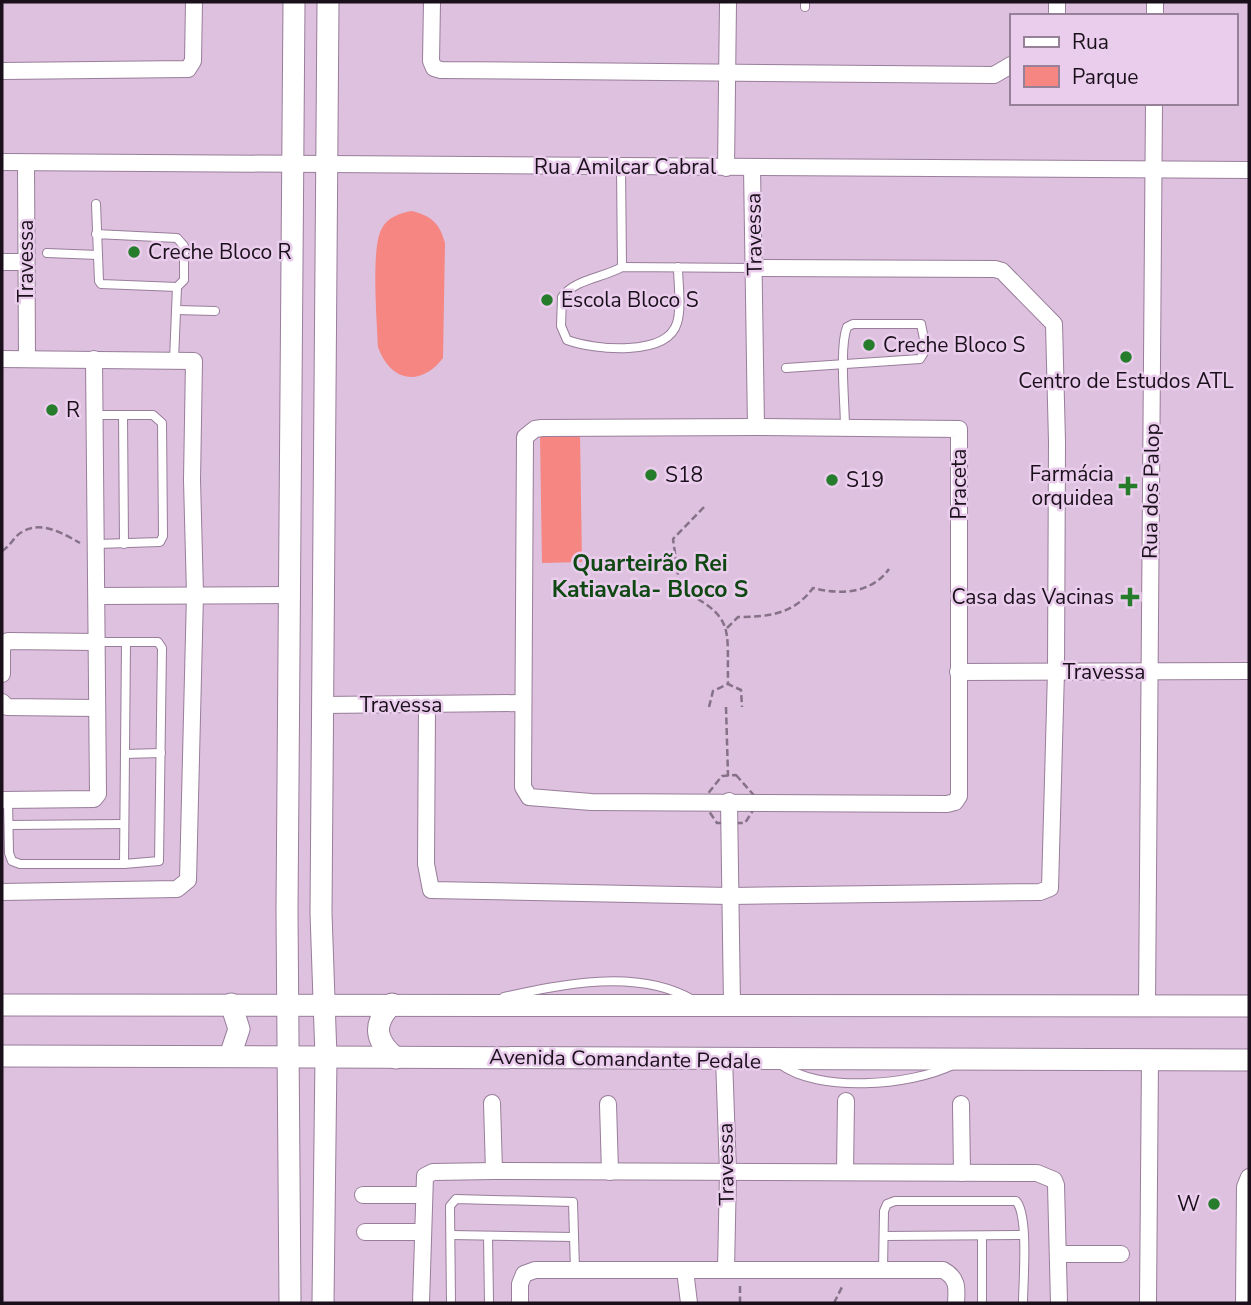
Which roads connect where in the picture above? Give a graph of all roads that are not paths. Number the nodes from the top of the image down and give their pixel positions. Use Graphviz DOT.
graph roads {
  1 [pos="194,2"];
  2 [pos="294,2"];
  3 [pos="328,2"];
  4 [pos="432,2"];
  5 [pos="728,2"];
  6 [pos="1010,66"];
  7 [pos="2,71"];
  8 [pos="729,72"];
  9 [pos="1154,105"];
  10 [pos="2,162"];
  11 [pos="26,163"];
  12 [pos="293,164"];
  13 [pos="327,165"];
  14 [pos="621,167"];
  15 [pos="726,167"];
  16 [pos="752,167"];
  17 [pos="1154,169"];
  18 [pos="1249,170"];
  19 [pos="96,204"];
  20 [pos="96,234"];
  21 [pos="47,253"];
  22 [pos="98,255"];
  23 [pos="2,262"];
  24 [pos="25,262"];
  25 [pos="622,267"];
  26 [pos="678,267"];
  27 [pos="754,268"];
  28 [pos="177,287"];
  29 [pos="176,310"];
  30 [pos="215,311"];
  31 [pos="2,359"];
  32 [pos="27,359"];
  33 [pos="94,359"];
  34 [pos="174,360"];
  35 [pos="845,366"];
  36 [pos="786,368"];
  37 [pos="94,415"];
  38 [pos="123,415"];
  39 [pos="756,427"];
  40 [pos="845,428"];
  41 [pos="124,544"];
  42 [pos="97,548"];
  43 [pos="195,594"];
  44 [pos="289,595"];
  45 [pos="98,596"];
  46 [pos="96,642"];
  47 [pos="126,642"];
  48 [pos="1056,671"];
  49 [pos="1249,671"];
  50 [pos="958,672"];
  51 [pos="1149,672"];
  52 [pos="2,674"];
  53 [pos="2,702"];
  54 [pos="522,703"];
  55 [pos="323,705"];
  56 [pos="427,705"];
  57 [pos="96,708"];
  58 [pos="161,753"];
  59 [pos="125,754"];
  60 [pos="5,800"];
  61 [pos="729,801"];
  62 [pos="124,824"];
  63 [pos="9,825"];
  64 [pos="124,864"];
  65 [pos="2,892"];
  66 [pos="730,896"];
  67 [pos="288,1003"];
  68 [pos="324,1003"];
  69 [pos="231,1004"];
  70 [pos="392,1004"];
  71 [pos="2,1005"];
  72 [pos="732,1005"];
  73 [pos="1147,1005"];
  74 [pos="1249,1006"];
  75 [pos="2,1056"];
  76 [pos="230,1056"];
  77 [pos="289,1056"];
  78 [pos="326,1057"];
  79 [pos="396,1058"];
  80 [pos="724,1058"];
  81 [pos="1150,1059"];
  82 [pos="1249,1060"];
  83 [pos="846,1101"];
  84 [pos="492,1103"];
  85 [pos="608,1104"];
  86 [pos="961,1104"];
  87 [pos="494,1171"];
  88 [pos="610,1172"];
  89 [pos="728,1172"];
  90 [pos="845,1172"];
  91 [pos="962,1173"];
  92 [pos="1249,1177"];
  93 [pos="363,1195"];
  94 [pos="424,1195"];
  95 [pos="365,1232"];
  96 [pos="422,1232"];
  97 [pos="451,1235"];
  98 [pos="1023,1235"];
  99 [pos="488,1236"];
  100 [pos="884,1236"];
  101 [pos="574,1237"];
  102 [pos="982,1237"];
  103 [pos="1059,1254"];
  104 [pos="1121,1254"];
  105 [pos="575,1270"];
  106 [pos="685,1270"];
  107 [pos="733,1270"];
  108 [pos="883,1270"];
  109 [pos="289,1303"];
  110 [pos="323,1303"];
  111 [pos="421,1303"];
  112 [pos="451,1303"];
  113 [pos="489,1303"];
  114 [pos="520,1303"];
  115 [pos="689,1303"];
  116 [pos="956,1303"];
  117 [pos="982,1303"];
  118 [pos="1023,1303"];
  119 [pos="1059,1303"];
  120 [pos="1148,1303"];
  121 [pos="1244,1303"];
  1 -- 7 [label="street"];
  2 -- 12 [label="street"];
  3 -- 13 [label="street"];
  4 -- 8 [label="street"];
  5 -- 8 [label="street, Travessa"];
  6 -- 8 [label="street"];
  8 -- 15 [label="street, Travessa"];
  9 -- 17 [label="street, Rua dos Palop"];
  10 -- 11 [label="street, Rua Amilcar Cabral"];
  11 -- 12 [label="street, Rua Amilcar Cabral"];
  11 -- 24 [label="street, Travessa"];
  12 -- 13 [label="street, Rua Amilcar Cabral"];
  12 -- 44 [label="street"];
  13 -- 14 [label="street, Rua Amilcar Cabral"];
  13 -- 55 [label="street"];
  14 -- 15 [label="street, Rua Amilcar Cabral"];
  14 -- 25 [label="lane"];
  15 -- 16 [label="street, Rua Amilcar Cabral"];
  16 -- 17 [label="street, Rua Amilcar Cabral"];
  16 -- 27 [label="street, Travessa"];
  17 -- 18 [label="street, Rua Amilcar Cabral"];
  17 -- 51 [label="street, Rua dos Palop"];
  19 -- 20 [label="lane"];
  20 -- 22 [label="lane"];
  20 -- 28 [label="lane"];
  21 -- 22 [label="lane"];
  22 -- 28 [label="lane"];
  23 -- 24 [label="street"];
  24 -- 32 [label="street, Travessa"];
  25 -- 26 [label="lane"];
  25 -- 26 [label="lane"];
  26 -- 27 [label="lane"];
  27 -- 39 [label="street, Travessa"];
  27 -- 48 [label="street"];
  28 -- 29 [label="lane"];
  29 -- 30 [label="lane"];
  29 -- 34 [label="lane"];
  31 -- 32 [label="street"];
  32 -- 33 [label="street"];
  33 -- 34 [label="street"];
  33 -- 37 [label="street"];
  34 -- 43 [label="street"];
  35 -- 35 [label="lane"];
  35 -- 36 [label="lane"];
  35 -- 40 [label="lane"];
  37 -- 38 [label="lane"];
  37 -- 42 [label="street"];
  38 -- 41 [label="lane"];
  38 -- 41 [label="lane"];
  39 -- 40 [label="street, Praceta"];
  39 -- 54 [label="street, Praceta"];
  40 -- 50 [label="street, Praceta"];
  41 -- 42 [label="lane"];
  42 -- 45 [label="street"];
  43 -- 44 [label="street"];
  43 -- 45 [label="street"];
  43 -- 65 [label="street"];
  44 -- 67 [label="street"];
  45 -- 46 [label="street"];
  46 -- 47 [label="lane"];
  46 -- 52 [label="street"];
  46 -- 57 [label="street"];
  47 -- 58 [label="lane"];
  47 -- 59 [label="lane"];
  48 -- 50 [label="street, Travessa"];
  48 -- 51 [label="street, Travessa"];
  48 -- 66 [label="street"];
  49 -- 51 [label="street, Travessa"];
  50 -- 61 [label="street, Praceta"];
  51 -- 73 [label="street, Rua dos Palop"];
  53 -- 57 [label="street"];
  54 -- 56 [label="street, Travessa"];
  54 -- 61 [label="street, Praceta"];
  55 -- 56 [label="street, Travessa"];
  55 -- 68 [label="street"];
  56 -- 66 [label="street"];
  57 -- 60 [label="street"];
  58 -- 59 [label="lane"];
  58 -- 64 [label="lane"];
  59 -- 62 [label="lane"];
  60 -- 63 [label="lane"];
  61 -- 66 [label="street"];
  62 -- 63 [label="lane"];
  62 -- 64 [label="lane"];
  63 -- 64 [label="lane"];
  66 -- 72 [label="street"];
  67 -- 68 [label="street"];
  67 -- 69 [label="street"];
  67 -- 77 [label="street"];
  68 -- 70 [label="street"];
  68 -- 78 [label="street"];
  69 -- 71 [label="street"];
  69 -- 76 [label="street"];
  70 -- 72 [label="street"];
  70 -- 79 [label="street"];
  72 -- 73 [label="street"];
  73 -- 74 [label="street"];
  75 -- 76 [label="street, Avenida Comandante Pedale"];
  76 -- 77 [label="street, Avenida Comandante Pedale"];
  77 -- 78 [label="street, Avenida Comandante Pedale"];
  77 -- 109 [label="street"];
  78 -- 79 [label="street, Avenida Comandante Pedale"];
  78 -- 110 [label="street"];
  79 -- 80 [label="street, Avenida Comandante Pedale"];
  80 -- 81 [label="street, Avenida Comandante Pedale"];
  80 -- 89 [label="street, Travessa"];
  81 -- 82 [label="street, Avenida Comandante Pedale"];
  81 -- 120 [label="street"];
  83 -- 90 [label="street"];
  84 -- 87 [label="street"];
  85 -- 88 [label="street"];
  86 -- 91 [label="street"];
  87 -- 88 [label="street"];
  87 -- 94 [label="street"];
  88 -- 89 [label="street"];
  89 -- 90 [label="street"];
  89 -- 107 [label="street, Travessa"];
  90 -- 91 [label="street"];
  91 -- 103 [label="street"];
  92 -- 121 [label="street"];
  93 -- 94 [label="street"];
  94 -- 96 [label="street"];
  95 -- 96 [label="street"];
  96 -- 111 [label="street"];
  97 -- 99 [label="lane"];
  97 -- 101 [label="lane"];
  97 -- 112 [label="lane"];
  98 -- 100 [label="lane"];
  98 -- 102 [label="lane"];
  98 -- 118 [label="lane"];
  99 -- 101 [label="lane"];
  99 -- 113 [label="lane"];
  100 -- 102 [label="lane"];
  100 -- 108 [label="lane"];
  101 -- 105 [label="lane"];
  102 -- 117 [label="lane"];
  103 -- 104 [label="street"];
  103 -- 119 [label="street"];
  105 -- 106 [label="street"];
  105 -- 114 [label="street"];
  106 -- 107 [label="street"];
  106 -- 115 [label="street"];
  107 -- 108 [label="street"];
  108 -- 116 [label="street"];
}
